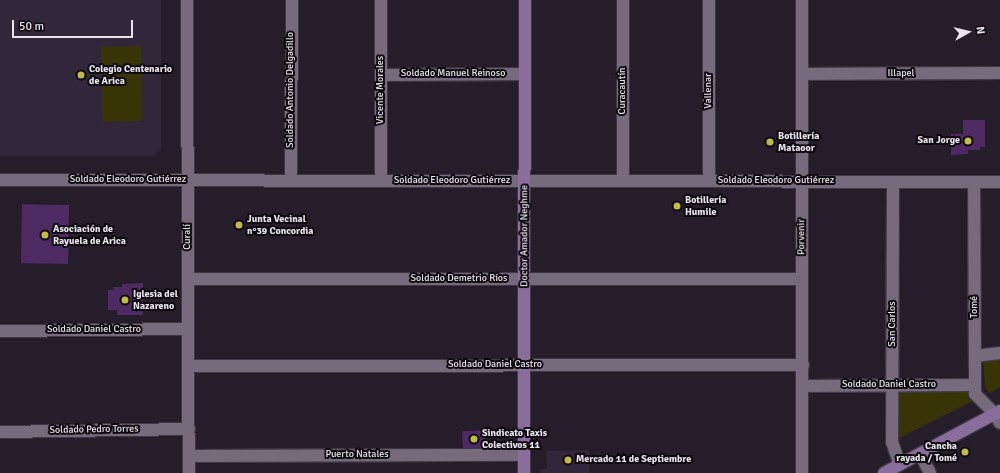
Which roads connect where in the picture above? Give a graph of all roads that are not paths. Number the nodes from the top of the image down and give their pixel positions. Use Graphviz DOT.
graph roads {
  1 [pos="186,0"];
  2 [pos="292,0"];
  3 [pos="381,0"];
  4 [pos="525,0"];
  5 [pos="623,0"];
  6 [pos="709,0"];
  7 [pos="802,0"];
  8 [pos="1000,73"];
  9 [pos="525,74"];
  10 [pos="802,74"];
  11 [pos="381,75"];
  12 [pos="0,180"];
  13 [pos="187,180"];
  14 [pos="291,180"];
  15 [pos="381,180"];
  16 [pos="525,181"];
  17 [pos="623,181"];
  18 [pos="709,181"];
  19 [pos="802,181"];
  20 [pos="894,182"];
  21 [pos="974,182"];
  22 [pos="1000,182"];
  23 [pos="188,279"];
  24 [pos="525,279"];
  25 [pos="802,279"];
  26 [pos="188,330"];
  27 [pos="0,331"];
  28 [pos="1000,353"];
  29 [pos="975,356"];
  30 [pos="524,365"];
  31 [pos="802,365"];
  32 [pos="188,366"];
  33 [pos="893,384"];
  34 [pos="975,385"];
  35 [pos="802,386"];
  36 [pos="998,416"];
  37 [pos="189,429"];
  38 [pos="0,432"];
  39 [pos="920,454"];
  40 [pos="524,455"];
  41 [pos="189,456"];
  42 [pos="900,465"];
  43 [pos="189,473"];
  44 [pos="524,473"];
  45 [pos="802,473"];
  46 [pos="884,473"];
  47 [pos="930,473"];
  1 -- 13 [label="street, Curalí"];
  2 -- 14 [label="street, Soldado Antonio Delgadillo"];
  3 -- 11 [label="street, Vicente Morales"];
  4 -- 9 [label="main road, Doctor Amador Neghme"];
  5 -- 17 [label="street, Curacautín"];
  6 -- 18 [label="street, Vallenar"];
  7 -- 10 [label="street, Porvenir"];
  8 -- 10 [label="street, Illapel"];
  9 -- 11 [label="street, Soldado Manuel Reinoso"];
  9 -- 16 [label="main road, Doctor Amador Neghme"];
  10 -- 19 [label="street, Porvenir"];
  11 -- 15 [label="street, Vicente Morales"];
  12 -- 13 [label="street, Soldado Eleodoro Gutiérrez"];
  13 -- 14 [label="street, Soldado Eleodoro Gutiérrez"];
  13 -- 23 [label="street, Curalí"];
  14 -- 15 [label="street, Soldado Eleodoro Gutiérrez"];
  15 -- 16 [label="street, Soldado Eleodoro Gutiérrez"];
  16 -- 17 [label="street, Soldado Eleodoro Gutiérrez"];
  16 -- 24 [label="main road, Doctor Amador Neghme"];
  17 -- 18 [label="street, Soldado Eleodoro Gutiérrez"];
  18 -- 19 [label="street, Soldado Eleodoro Gutiérrez"];
  19 -- 20 [label="street, Soldado Eleodoro Gutiérrez"];
  19 -- 25 [label="street, Porvenir"];
  20 -- 21 [label="street, Soldado Eleodoro Gutiérrez"];
  20 -- 33 [label="street, San Carlos"];
  21 -- 22 [label="street, Soldado Eleodoro Gutiérrez"];
  21 -- 29 [label="street, Tomé"];
  23 -- 24 [label="street, Soldado Demetrio Ríos"];
  23 -- 26 [label="street, Curalí"];
  24 -- 25 [label="street, Soldado Demetrio Ríos"];
  24 -- 30 [label="main road, Doctor Amador Neghme"];
  25 -- 31 [label="street, Porvenir"];
  26 -- 27 [label="street, Soldado Daniel Castro"];
  26 -- 32 [label="street, Curalí"];
  28 -- 29 [label="street"];
  29 -- 34 [label="street, Tomé"];
  30 -- 31 [label="street, Soldado Daniel Castro"];
  30 -- 32 [label="street, Soldado Daniel Castro"];
  30 -- 40 [label="main road, Doctor Amador Neghme"];
  31 -- 35 [label="street, Porvenir"];
  32 -- 37 [label="street, Curalí"];
  33 -- 34 [label="street, Soldado Daniel Castro"];
  33 -- 35 [label="street, Soldado Daniel Castro"];
  33 -- 42 [label="street, San Carlos"];
  34 -- 36 [label="street, Tomé"];
  35 -- 45 [label="street, Porvenir"];
  36 -- 39 [label="main road"];
  37 -- 38 [label="street, Soldado Pedro Torres"];
  37 -- 41 [label="street, Curalí"];
  39 -- 42 [label="main road"];
  39 -- 47 [label="street"];
  40 -- 41 [label="street, Puerto Natales"];
  40 -- 44 [label="main road, Doctor Amador Neghme"];
  41 -- 43 [label="street, Curalí"];
  42 -- 46 [label="main road"];
}
